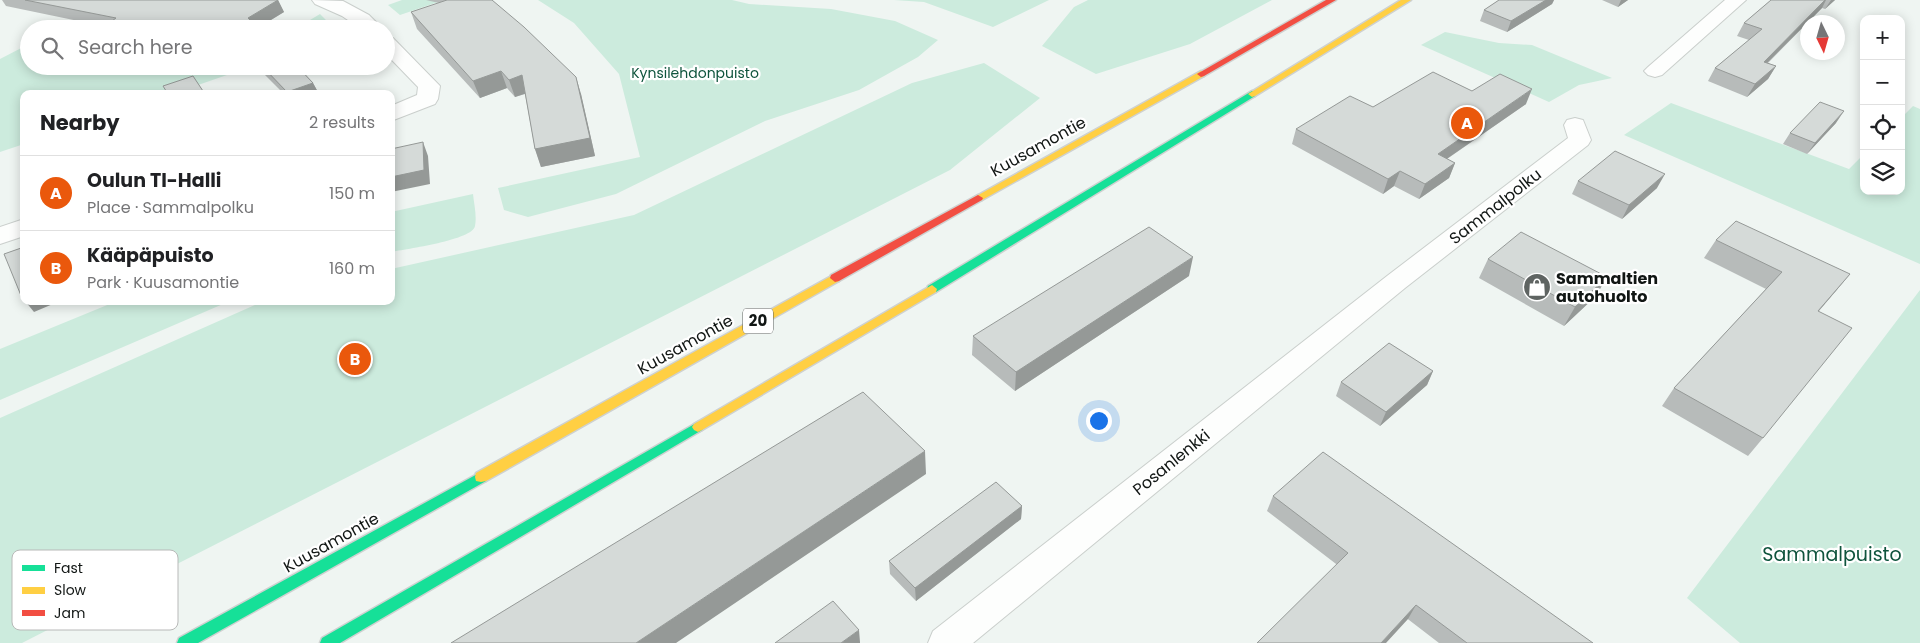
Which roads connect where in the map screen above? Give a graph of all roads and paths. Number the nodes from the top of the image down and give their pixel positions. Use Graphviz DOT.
graph roads {
  1 [pos="322,0"];
  2 [pos="1332,0"];
  3 [pos="1408,0"];
  4 [pos="1736,0"];
  5 [pos="364,20"];
  6 [pos="395,51"];
  7 [pos="1655,71"];
  8 [pos="395,112"];
  9 [pos="1575,125"];
  10 [pos="20,229"];
  11 [pos="0,236"];
  12 [pos="1396,282"];
  13 [pos="184,643"];
  14 [pos="327,643"];
  15 [pos="946,643"];
  1 -- 5 [label="street"];
  2 -- 13 [label="highway, Kuusamontie / 20"];
  3 -- 14 [label="highway"];
  4 -- 7 [label="street"];
  6 -- 8 [label="street"];
  9 -- 12 [label="street, Sammalpolku"];
  10 -- 11 [label="street"];
  12 -- 15 [label="street, Posanlenkki"];
}
